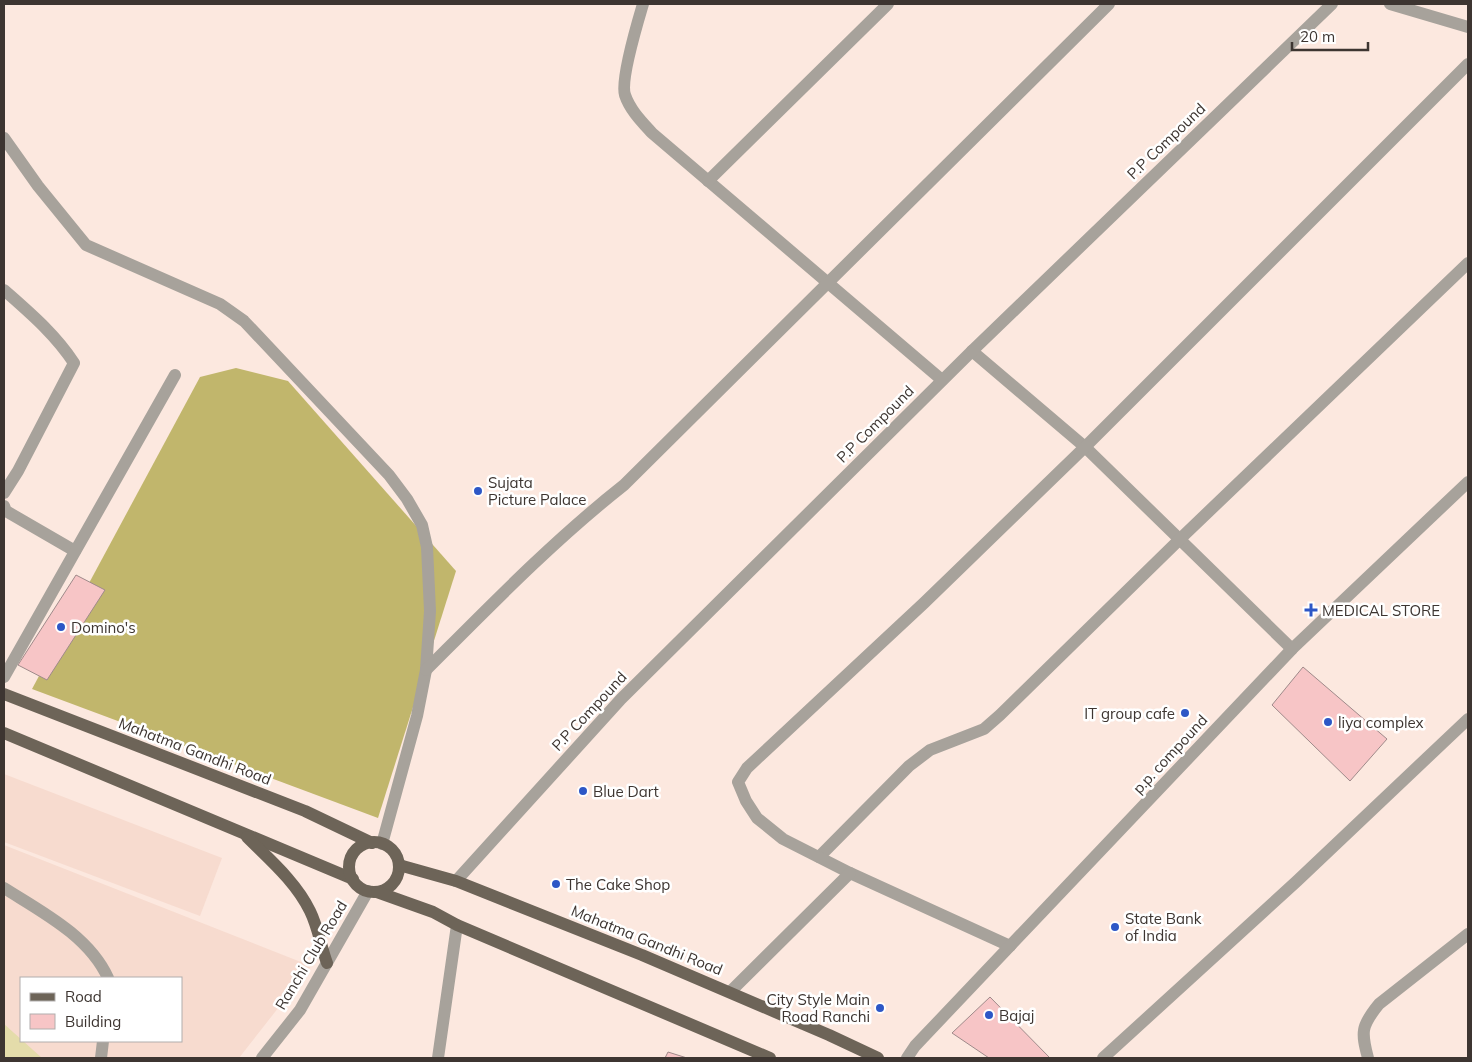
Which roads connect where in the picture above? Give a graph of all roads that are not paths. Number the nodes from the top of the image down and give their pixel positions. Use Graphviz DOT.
graph roads {
  1 [pos="643,4"];
  2 [pos="888,4"];
  3 [pos="1109,4"];
  4 [pos="1332,4"];
  5 [pos="1390,4"];
  6 [pos="1468,27"];
  7 [pos="1468,64"];
  8 [pos="4,138"];
  9 [pos="708,181"];
  10 [pos="1468,263"];
  11 [pos="828,283"];
  12 [pos="4,290"];
  13 [pos="972,351"];
  14 [pos="175,375"];
  15 [pos="942,380"];
  16 [pos="1085,447"];
  17 [pos="1468,482"];
  18 [pos="4,494"];
  19 [pos="4,506"];
  20 [pos="1180,538"];
  21 [pos="75,551"];
  22 [pos="1292,649"];
  23 [pos="426,670"];
  24 [pos="4,677"];
  25 [pos="4,694"];
  26 [pos="1468,719"];
  27 [pos="4,733"];
  28 [pos="242,832"];
  29 [pos="377,843"];
  30 [pos="819,857"];
  31 [pos="399,865"];
  32 [pos="850,873"];
  33 [pos="353,879"];
  34 [pos="456,881"];
  35 [pos="4,888"];
  36 [pos="372,892"];
  37 [pos="457,925"];
  38 [pos="1468,934"];
  39 [pos="1010,946"];
  40 [pos="327,964"];
  41 [pos="108,977"];
  42 [pos="730,992"];
  43 [pos="103,1042"];
  44 [pos="101,1058"];
  45 [pos="262,1058"];
  46 [pos="438,1058"];
  47 [pos="770,1058"];
  48 [pos="878,1058"];
  49 [pos="907,1058"];
  50 [pos="1102,1058"];
  51 [pos="1368,1058"];
  1 -- 9 [label="street"];
  2 -- 9 [label="street"];
  3 -- 11 [label="street"];
  4 -- 13 [label="street, P.P Compound"];
  5 -- 6 [label="street"];
  7 -- 16 [label="street"];
  8 -- 23 [label="street"];
  9 -- 11 [label="street"];
  10 -- 20 [label="street"];
  11 -- 15 [label="street"];
  11 -- 23 [label="street"];
  12 -- 18 [label="street"];
  13 -- 15 [label="street, P.P Compound"];
  13 -- 16 [label="street"];
  14 -- 21 [label="street"];
  15 -- 34 [label="street, P.P Compound"];
  16 -- 20 [label="street"];
  16 -- 30 [label="street"];
  17 -- 22 [label="street, p.p. compound"];
  19 -- 21 [label="street"];
  20 -- 22 [label="street"];
  20 -- 30 [label="street"];
  21 -- 24 [label="street"];
  22 -- 39 [label="street, p.p. compound"];
  23 -- 29 [label="street"];
  25 -- 29 [label="main road, Mahatma Gandhi Road"];
  26 -- 50 [label="street"];
  27 -- 28 [label="main road"];
  28 -- 33 [label="main road"];
  28 -- 40 [label="main road"];
  29 -- 31 [label="main road"];
  29 -- 33 [label="main road"];
  30 -- 32 [label="street"];
  31 -- 34 [label="main road, Mahatma Gandhi Road"];
  31 -- 36 [label="main road"];
  32 -- 39 [label="street"];
  32 -- 42 [label="street"];
  33 -- 36 [label="main road"];
  34 -- 42 [label="main road, Mahatma Gandhi Road"];
  35 -- 41 [label="street"];
  36 -- 37 [label="main road"];
  36 -- 40 [label="street, Ranchi Club Road"];
  37 -- 46 [label="street"];
  37 -- 47 [label="main road"];
  38 -- 51 [label="street"];
  39 -- 49 [label="street, p.p. compound"];
  40 -- 45 [label="street, Ranchi Club Road"];
  42 -- 48 [label="main road, Mahatma Gandhi Road"];
  43 -- 44 [label="street"];
}
